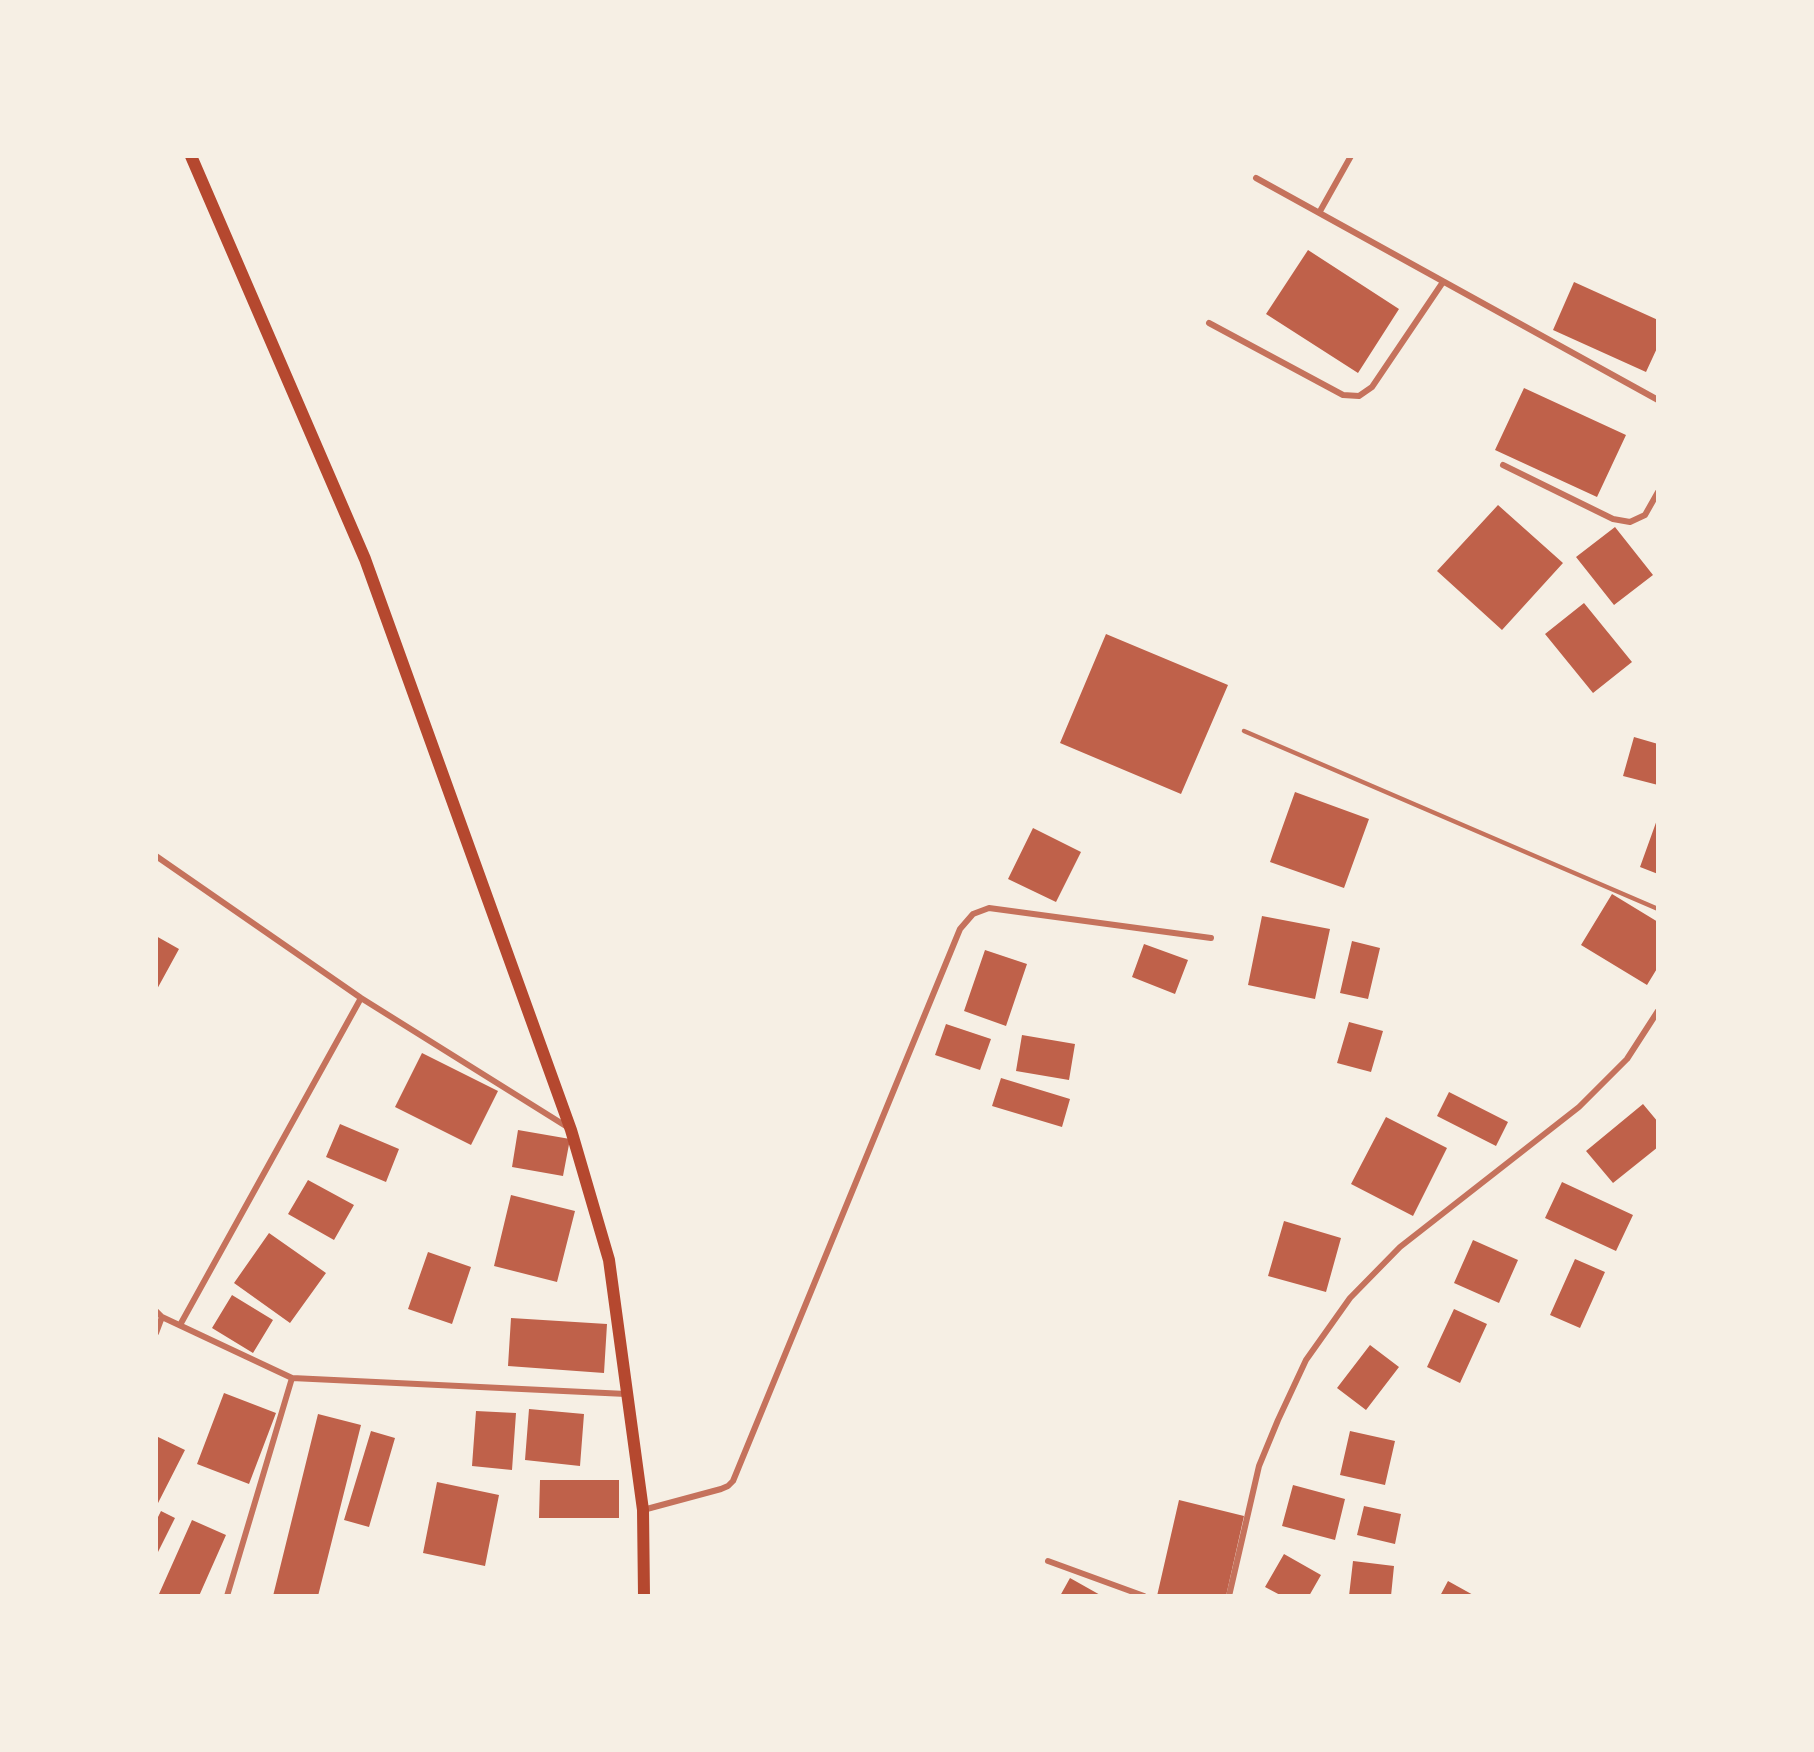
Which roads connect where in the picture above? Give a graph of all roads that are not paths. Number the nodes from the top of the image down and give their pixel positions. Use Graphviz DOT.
graph roads {
  1 [pos="191,156"];
  2 [pos="1351,156"];
  3 [pos="1256,178"];
  4 [pos="1319,213"];
  5 [pos="1443,282"];
  6 [pos="1209,322"];
  7 [pos="1658,400"];
  8 [pos="1503,465"];
  9 [pos="1658,492"];
  10 [pos="1245,731"];
  11 [pos="156,856"];
  12 [pos="1658,909"];
  13 [pos="1211,938"];
  14 [pos="361,998"];
  15 [pos="1658,1011"];
  16 [pos="571,1130"];
  17 [pos="156,1311"];
  18 [pos="162,1317"];
  19 [pos="180,1325"];
  20 [pos="156,1333"];
  21 [pos="292,1378"];
  22 [pos="626,1394"];
  23 [pos="643,1510"];
  24 [pos="1048,1561"];
  25 [pos="227,1596"];
  26 [pos="644,1596"];
  27 [pos="1144,1596"];
  28 [pos="1229,1596"];
  1 -- 16 [label="main road"];
  2 -- 4 [label="street"];
  3 -- 4 [label="street"];
  4 -- 5 [label="street"];
  5 -- 6 [label="street"];
  5 -- 7 [label="street"];
  8 -- 9 [label="street"];
  10 -- 12 [label="lane"];
  11 -- 14 [label="street"];
  13 -- 23 [label="street"];
  14 -- 16 [label="street"];
  14 -- 19 [label="street"];
  15 -- 28 [label="street"];
  16 -- 22 [label="main road"];
  17 -- 18 [label="street"];
  18 -- 19 [label="street"];
  18 -- 20 [label="street"];
  19 -- 21 [label="street"];
  21 -- 22 [label="street"];
  21 -- 25 [label="street"];
  22 -- 23 [label="main road"];
  23 -- 26 [label="main road"];
  24 -- 27 [label="street"];
}
